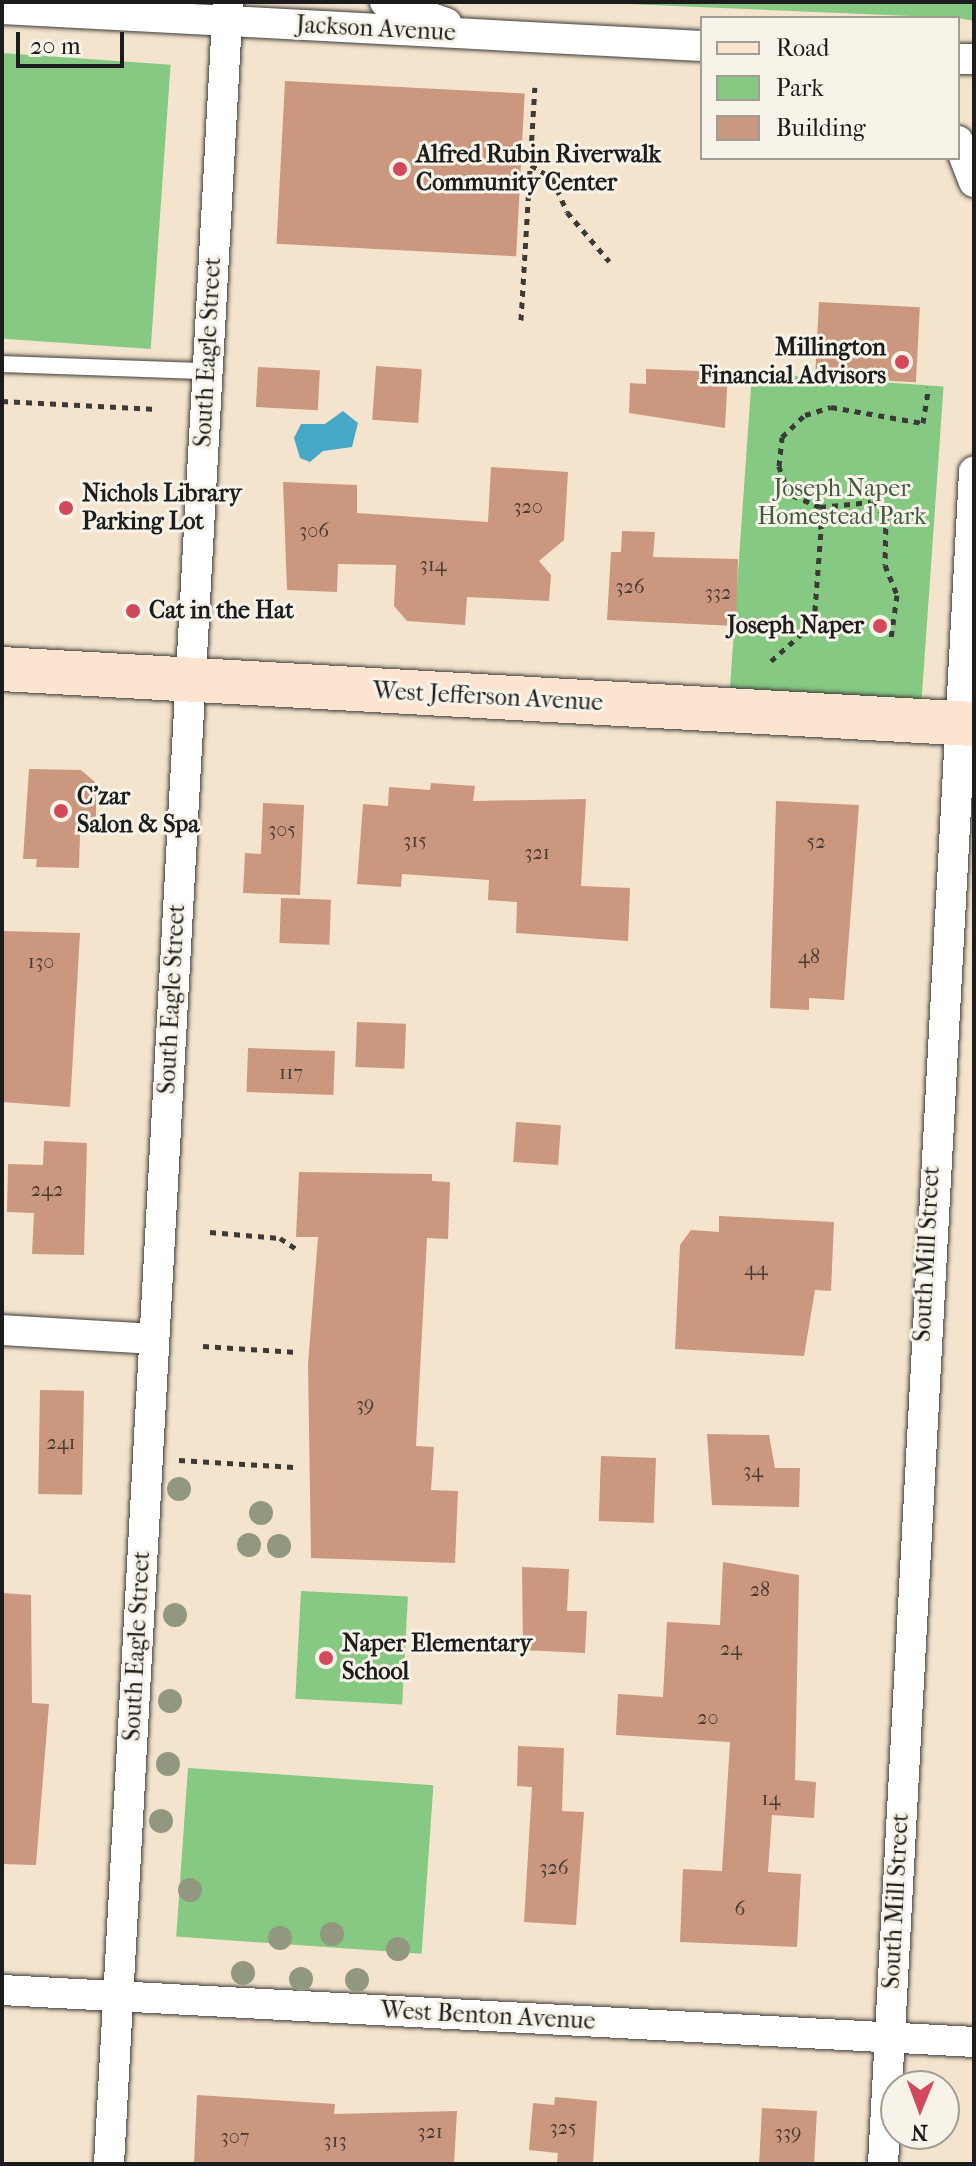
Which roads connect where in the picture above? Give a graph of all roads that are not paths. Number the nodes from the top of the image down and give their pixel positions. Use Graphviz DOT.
graph roads {
  1 [pos="385,2"];
  2 [pos="2,9"];
  3 [pos="227,11"];
  4 [pos="478,34"];
  5 [pos="700,46"];
  6 [pos="960,146"];
  7 [pos="974,182"];
  8 [pos="2,364"];
  9 [pos="207,371"];
  10 [pos="974,471"];
  11 [pos="2,669"];
  12 [pos="190,679"];
  13 [pos="964,724"];
  14 [pos="2,1330"];
  15 [pos="153,1339"];
  16 [pos="2,1990"];
  17 [pos="119,1996"];
  18 [pos="889,2037"];
  19 [pos="974,2042"];
  20 [pos="109,2164"];
  21 [pos="883,2164"];
  1 -- 4 [label="street"];
  2 -- 3 [label="street, Jackson Avenue"];
  3 -- 4 [label="street, Jackson Avenue"];
  3 -- 9 [label="street, South Eagle Street"];
  4 -- 5 [label="street, Jackson Avenue"];
  6 -- 7 [label="street"];
  8 -- 9 [label="lane"];
  9 -- 12 [label="street, South Eagle Street"];
  10 -- 13 [label="street, South Mill Street"];
  11 -- 12 [label="street, West Jefferson Avenue"];
  12 -- 13 [label="street, West Jefferson Avenue"];
  12 -- 15 [label="street, South Eagle Street"];
  13 -- 18 [label="street, South Mill Street"];
  14 -- 15 [label="street"];
  15 -- 17 [label="street, South Eagle Street"];
  16 -- 17 [label="street, West Benton Avenue"];
  17 -- 18 [label="street, West Benton Avenue"];
  17 -- 20 [label="street, South Eagle Street"];
  18 -- 19 [label="street, West Benton Avenue"];
  18 -- 21 [label="street, South Mill Street"];
}
